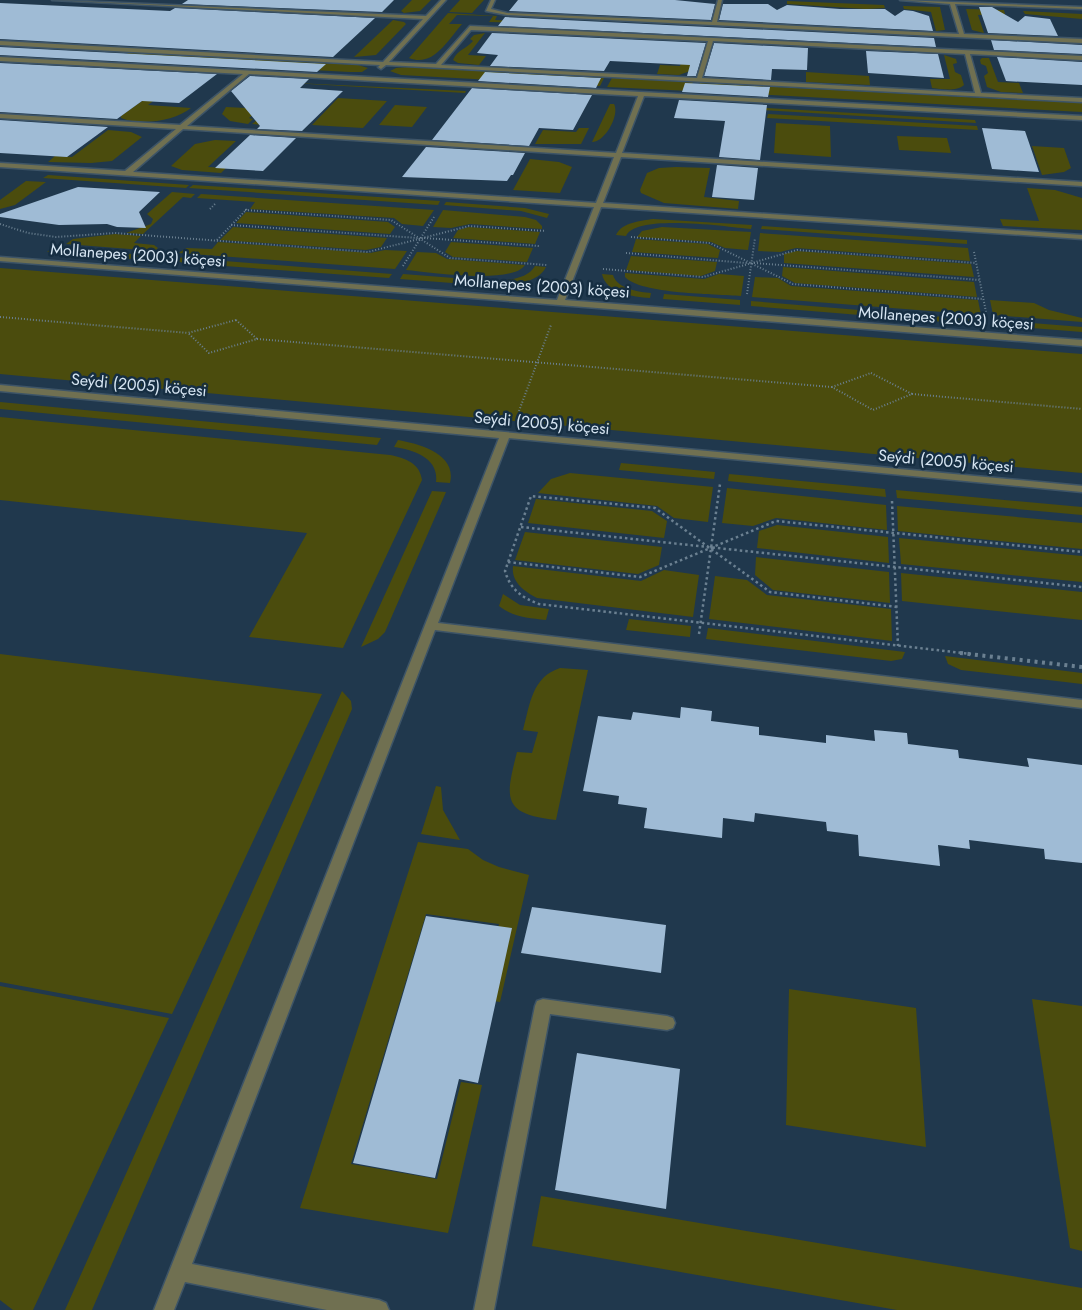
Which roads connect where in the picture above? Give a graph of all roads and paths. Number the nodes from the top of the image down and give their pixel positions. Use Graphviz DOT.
graph roads {
  1 [pos="54,0"];
  2 [pos="444,0"];
  3 [pos="493,0"];
  4 [pos="720,0"];
  5 [pos="902,0"];
  6 [pos="968,1"];
  7 [pos="952,2"];
  8 [pos="1082,8"];
  9 [pos="428,18"];
  10 [pos="714,24"];
  11 [pos="962,35"];
  12 [pos="711,40"];
  13 [pos="1082,41"];
  14 [pos="0,43"];
  15 [pos="968,52"];
  16 [pos="1082,58"];
  17 [pos="0,59"];
  18 [pos="384,63"];
  19 [pos="437,66"];
  20 [pos="247,73"];
  21 [pos="369,80"];
  22 [pos="699,80"];
  23 [pos="642,94"];
  24 [pos="979,94"];
  25 [pos="1082,100"];
  26 [pos="0,116"];
  27 [pos="1079,120"];
  28 [pos="181,127"];
  29 [pos="619,155"];
  30 [pos="0,165"];
  31 [pos="126,174"];
  32 [pos="1082,184"];
  33 [pos="599,205"];
  34 [pos="438,210"];
  35 [pos="0,224"];
  36 [pos="231,225"];
  37 [pos="546,231"];
  38 [pos="756,231"];
  39 [pos="631,237"];
  40 [pos="1082,237"];
  41 [pos="420,238"];
  42 [pos="216,241"];
  43 [pos="538,246"];
  44 [pos="973,247"];
  45 [pos="626,253"];
  46 [pos="0,259"];
  47 [pos="751,263"];
  48 [pos="976,263"];
  49 [pos="547,265"];
  50 [pos="603,269"];
  51 [pos="399,272"];
  52 [pos="980,280"];
  53 [pos="746,298"];
  54 [pos="983,299"];
  55 [pos="560,303"];
  56 [pos="0,317"];
  57 [pos="987,317"];
  58 [pos="553,320"];
  59 [pos="188,333"];
  60 [pos="257,339"];
  61 [pos="1082,344"];
  62 [pos="537,363"];
  63 [pos="0,388"];
  64 [pos="832,388"];
  65 [pos="912,394"];
  66 [pos="1082,409"];
  67 [pos="518,411"];
  68 [pos="505,435"];
  69 [pos="720,484"];
  70 [pos="1082,489"];
  71 [pos="892,501"];
  72 [pos="521,527"];
  73 [pos="893,534"];
  74 [pos="711,548"];
  75 [pos="1082,552"];
  76 [pos="508,562"];
  77 [pos="895,568"];
  78 [pos="1082,587"];
  79 [pos="897,607"];
  80 [pos="700,623"];
  81 [pos="430,626"];
  82 [pos="698,638"];
  83 [pos="898,646"];
  84 [pos="1082,667"];
  85 [pos="1082,704"];
  86 [pos="667,1024"];
  87 [pos="179,1271"];
  88 [pos="164,1310"];
  89 [pos="379,1310"];
  90 [pos="484,1310"];
  1 -- 9 [label="street"];
  2 -- 9 [label="street"];
  3 -- 10 [label="street"];
  4 -- 10 [label="street"];
  5 -- 7 [label="street"];
  6 -- 7 [label="street"];
  6 -- 8 [label="street"];
  7 -- 11 [label="street"];
  9 -- 18 [label="street"];
  10 -- 11 [label="street"];
  11 -- 13 [label="street"];
  12 -- 15 [label="street"];
  12 -- 19 [label="street"];
  12 -- 22 [label="street"];
  14 -- 18 [label="street"];
  15 -- 16 [label="street"];
  15 -- 24 [label="street"];
  17 -- 20 [label="street"];
  18 -- 19 [label="street"];
  18 -- 21 [label="street"];
  19 -- 22 [label="street"];
  20 -- 21 [label="street"];
  20 -- 28 [label="street"];
  21 -- 23 [label="street"];
  22 -- 24 [label="street"];
  23 -- 27 [label="street"];
  23 -- 29 [label="street"];
  24 -- 25 [label="street"];
  26 -- 28 [label="street"];
  28 -- 29 [label="street"];
  28 -- 31 [label="street"];
  29 -- 32 [label="street"];
  29 -- 33 [label="street"];
  30 -- 31 [label="street"];
  31 -- 33 [label="street"];
  33 -- 40 [label="street"];
  33 -- 55 [label="street"];
  34 -- 41 [label="path"];
  35 -- 42 [label="path"];
  36 -- 41 [label="path"];
  36 -- 41 [label="path"];
  36 -- 42 [label="path"];
  37 -- 41 [label="path"];
  38 -- 47 [label="path"];
  39 -- 47 [label="path"];
  41 -- 42 [label="path"];
  41 -- 43 [label="path"];
  41 -- 49 [label="path"];
  41 -- 51 [label="path"];
  44 -- 48 [label="path"];
  45 -- 47 [label="path"];
  46 -- 55 [label="street, Mollanepes (2003) köçesi"];
  47 -- 48 [label="path"];
  47 -- 50 [label="path"];
  47 -- 52 [label="path"];
  47 -- 53 [label="path"];
  47 -- 54 [label="path"];
  48 -- 52 [label="path"];
  52 -- 54 [label="path"];
  54 -- 57 [label="path"];
  55 -- 61 [label="street, Mollanepes (2003) köçesi"];
  56 -- 59 [label="path"];
  58 -- 62 [label="path"];
  59 -- 60 [label="path"];
  59 -- 60 [label="path"];
  60 -- 62 [label="path"];
  62 -- 64 [label="path"];
  62 -- 67 [label="path"];
  63 -- 68 [label="street, Seýdi (2005) köçesi"];
  64 -- 65 [label="path"];
  64 -- 65 [label="path"];
  65 -- 66 [label="path"];
  68 -- 70 [label="street, Seýdi (2005) köçesi"];
  68 -- 81 [label="street"];
  69 -- 74 [label="path"];
  71 -- 73 [label="path"];
  72 -- 74 [label="path"];
  72 -- 74 [label="path"];
  72 -- 76 [label="path"];
  73 -- 74 [label="path"];
  73 -- 75 [label="path"];
  73 -- 77 [label="path"];
  74 -- 76 [label="path"];
  74 -- 77 [label="path"];
  74 -- 79 [label="path"];
  74 -- 80 [label="path"];
  76 -- 80 [label="path"];
  77 -- 78 [label="path"];
  77 -- 79 [label="path"];
  79 -- 83 [label="path"];
  80 -- 82 [label="path"];
  80 -- 83 [label="path"];
  81 -- 85 [label="street"];
  81 -- 87 [label="street"];
  83 -- 84 [label="path"];
  86 -- 90 [label="street"];
  87 -- 88 [label="street"];
  87 -- 89 [label="street"];
}
